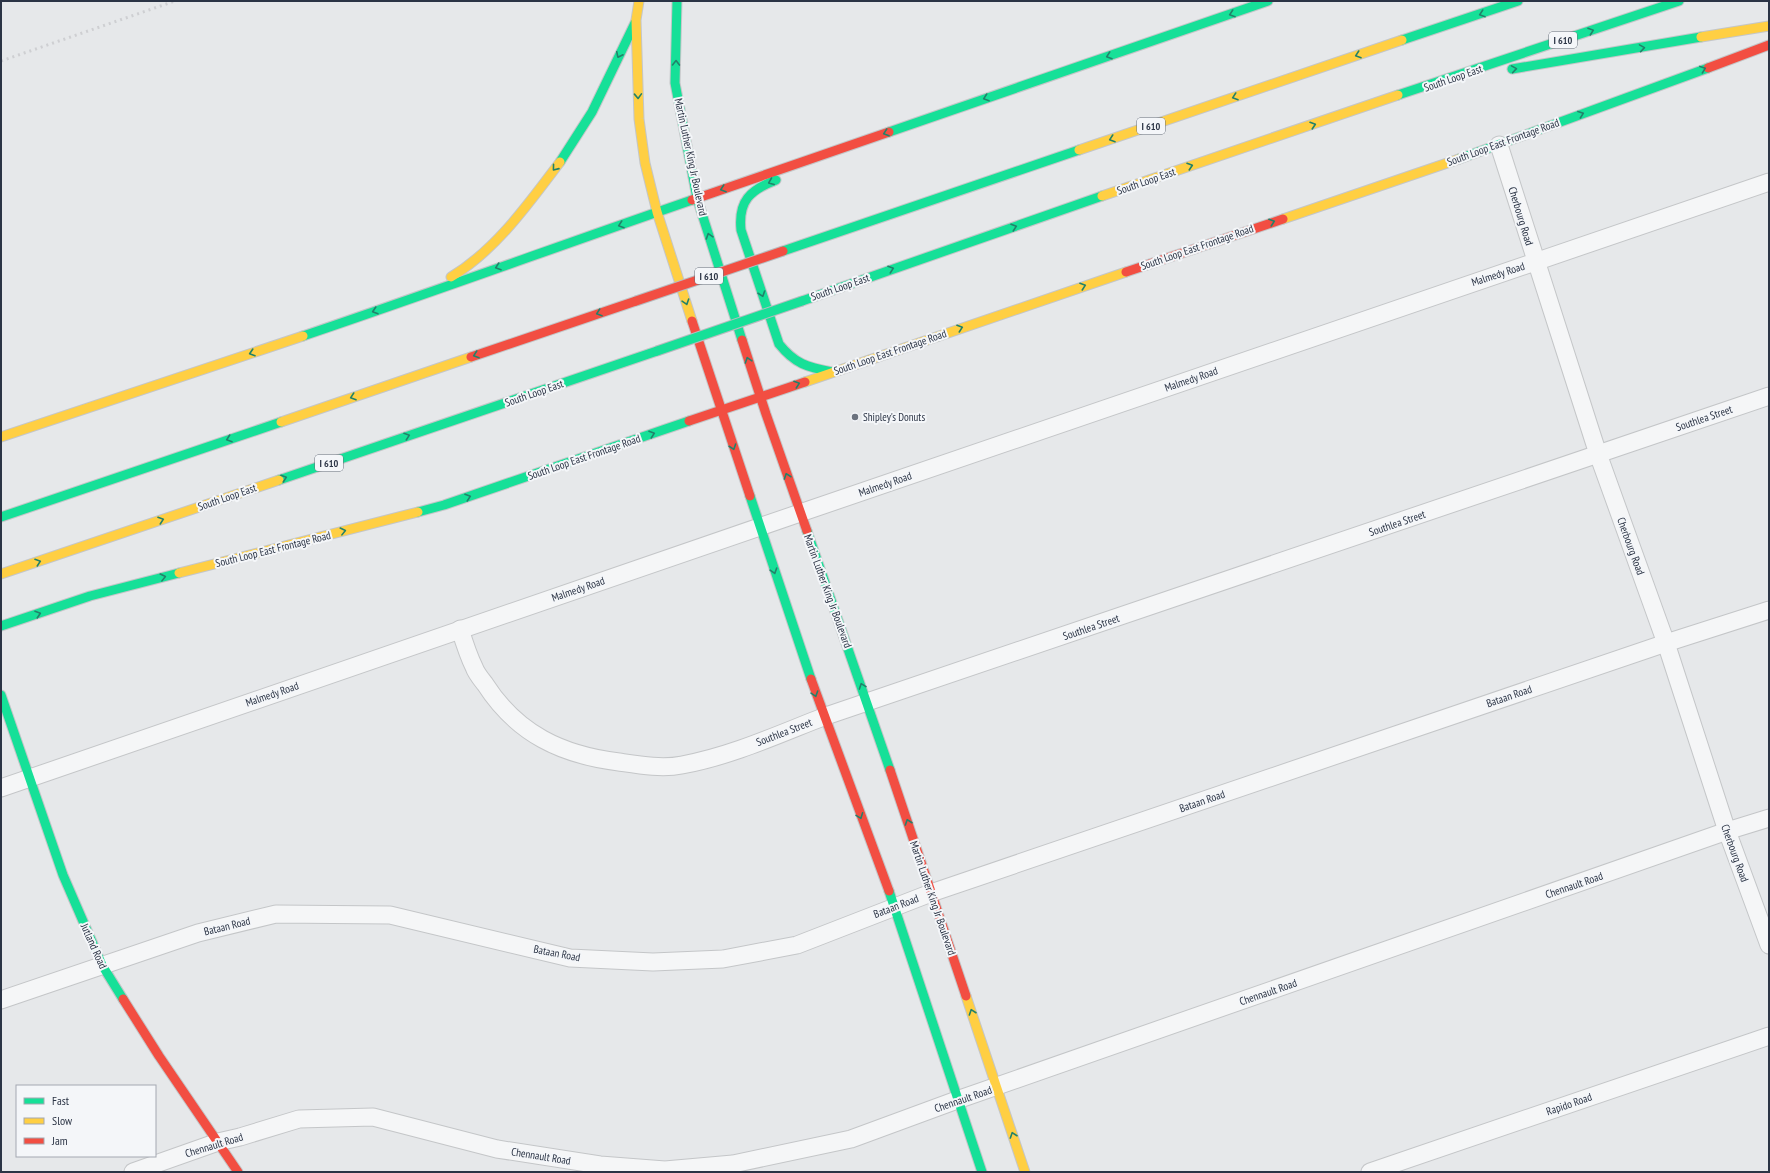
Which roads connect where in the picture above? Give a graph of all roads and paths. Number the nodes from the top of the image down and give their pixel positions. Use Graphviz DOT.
graph roads {
  1 [pos="639,1"];
  2 [pos="677,1"];
  3 [pos="1268,1"];
  4 [pos="1517,1"];
  5 [pos="1679,1"];
  6 [pos="636,20"];
  7 [pos="1769,26"];
  8 [pos="1769,45"];
  9 [pos="1448,80"];
  10 [pos="922,120"];
  11 [pos="1499,145"];
  12 [pos="1769,182"];
  13 [pos="697,198"];
  14 [pos="657,212"];
  15 [pos="1535,262"];
  16 [pos="421,296"];
  17 [pos="832,372"];
  18 [pos="1769,396"];
  19 [pos="760,397"];
  20 [pos="721,410"];
  21 [pos="1,437"];
  22 [pos="1598,454"];
  23 [pos="27,508"];
  24 [pos="1,513"];
  25 [pos="800,513"];
  26 [pos="1,517"];
  27 [pos="760,528"];
  28 [pos="1,574"];
  29 [pos="1769,610"];
  30 [pos="1,626"];
  31 [pos="460,630"];
  32 [pos="1666,643"];
  33 [pos="1,694"];
  34 [pos="868,703"];
  35 [pos="823,717"];
  36 [pos="31,778"];
  37 [pos="1,788"];
  38 [pos="1769,818"];
  39 [pos="1727,831"];
  40 [pos="931,893"];
  41 [pos="894,907"];
  42 [pos="1769,945"];
  43 [pos="102,965"];
  44 [pos="1,1000"];
  45 [pos="1769,1036"];
  46 [pos="997,1087"];
  47 [pos="957,1100"];
  48 [pos="218,1142"];
  49 [pos="133,1172"];
  50 [pos="238,1172"];
  51 [pos="982,1172"];
  52 [pos="1026,1172"];
  53 [pos="1370,1172"];
  1 -- 6 [label="main road"];
  13 -- 2 [label="main road, Martin Luther King Jr Boulevard, one-way"];
  3 -- 10 [label="main road, one-way"];
  4 -- 23 [label="main road, I 610, one-way, bridge"];
  9 -- 5 [label="main road, South Loop East / I 610, one-way"];
  6 -- 14 [label="main road, one-way"];
  6 -- 16 [label="main road, one-way"];
  9 -- 7 [label="main road, one-way"];
  11 -- 8 [label="main road, South Loop East Frontage Road, one-way"];
  28 -- 9 [label="main road, South Loop East / I 610, one-way, bridge"];
  10 -- 13 [label="main road, one-way"];
  10 -- 17 [label="main road, one-way"];
  11 -- 15 [label="street, Cherbourg Road"];
  17 -- 11 [label="main road, South Loop East Frontage Road, one-way"];
  12 -- 15 [label="street, Malmedy Road"];
  13 -- 14 [label="main road"];
  19 -- 13 [label="main road, Martin Luther King Jr Boulevard, one-way"];
  14 -- 16 [label="main road, one-way"];
  14 -- 20 [label="main road, one-way"];
  15 -- 22 [label="street, Cherbourg Road"];
  15 -- 25 [label="street, Malmedy Road"];
  16 -- 21 [label="main road, one-way"];
  19 -- 17 [label="main road, South Loop East Frontage Road, one-way"];
  18 -- 22 [label="street, Southlea Street"];
  19 -- 20 [label="main road, South Loop East Frontage Road"];
  25 -- 19 [label="main road, Martin Luther King Jr Boulevard, one-way"];
  20 -- 27 [label="main road, one-way"];
  30 -- 20 [label="main road, South Loop East Frontage Road, one-way"];
  22 -- 32 [label="street, Cherbourg Road"];
  22 -- 34 [label="street, Southlea Street"];
  23 -- 24 [label="main road"];
  23 -- 26 [label="main road, I 610"];
  25 -- 27 [label="street, Malmedy Road"];
  34 -- 25 [label="main road, Martin Luther King Jr Boulevard, one-way"];
  27 -- 31 [label="street, Malmedy Road"];
  27 -- 35 [label="main road, one-way"];
  29 -- 32 [label="street, Bataan Road"];
  31 -- 35 [label="street, Southlea Street"];
  31 -- 36 [label="street, Malmedy Road"];
  32 -- 39 [label="street, Cherbourg Road"];
  32 -- 40 [label="street, Bataan Road"];
  33 -- 36 [label="main road, Jutland Road"];
  34 -- 35 [label="street, Southlea Street"];
  40 -- 34 [label="main road, Martin Luther King Jr Boulevard, one-way"];
  35 -- 41 [label="main road, one-way"];
  36 -- 37 [label="street, Malmedy Road"];
  36 -- 43 [label="main road, Jutland Road"];
  38 -- 39 [label="street, Chennault Road"];
  39 -- 42 [label="street, Cherbourg Road"];
  39 -- 46 [label="street, Chennault Road"];
  40 -- 41 [label="street, Bataan Road"];
  46 -- 40 [label="main road, Martin Luther King Jr Boulevard, one-way"];
  41 -- 43 [label="street, Bataan Road"];
  41 -- 47 [label="main road"];
  43 -- 44 [label="street, Bataan Road"];
  43 -- 48 [label="main road, Jutland Road"];
  45 -- 53 [label="street, Rapido Road"];
  46 -- 47 [label="street, Chennault Road"];
  52 -- 46 [label="main road, Martin Luther King Jr Boulevard, one-way"];
  47 -- 48 [label="street, Chennault Road"];
  47 -- 51 [label="main road"];
  48 -- 49 [label="street, Chennault Road"];
  48 -- 50 [label="main road, Jutland Road"];
}
